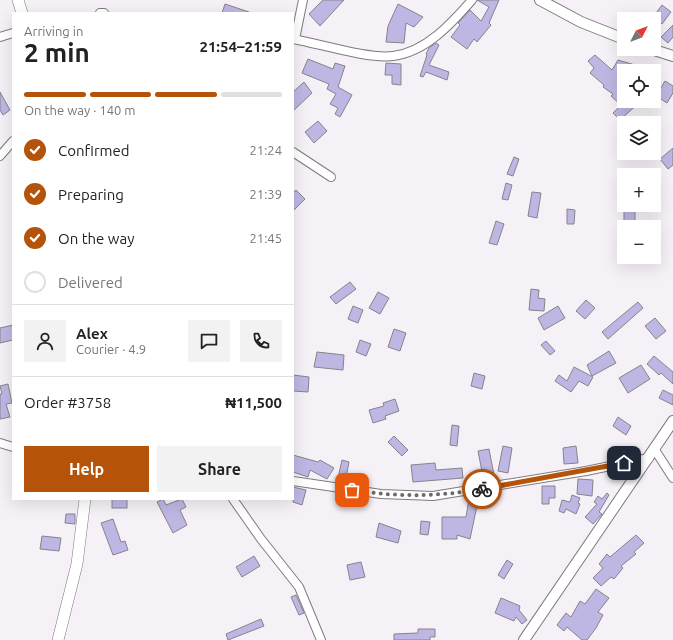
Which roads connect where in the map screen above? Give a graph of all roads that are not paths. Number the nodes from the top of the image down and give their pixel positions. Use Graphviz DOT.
graph roads {
  1 [pos="18,0"];
  2 [pos="303,0"];
  3 [pos="472,0"];
  4 [pos="540,0"];
  5 [pos="22,12"];
  6 [pos="12,33"];
  7 [pos="617,36"];
  8 [pos="0,37"];
  9 [pos="294,39"];
  10 [pos="661,52"];
  11 [pos="673,56"];
  12 [pos="12,142"];
  13 [pos="294,153"];
  14 [pos="0,156"];
  15 [pos="331,176"];
  16 [pos="673,420"];
  17 [pos="0,443"];
  18 [pos="12,447"];
  19 [pos="655,450"];
  20 [pos="649,458"];
  21 [pos="673,478"];
  22 [pos="294,481"];
  23 [pos="85,500"];
  24 [pos="234,500"];
  25 [pos="58,640"];
  26 [pos="321,640"];
  27 [pos="524,640"];
  1 -- 5 [label="main road"];
  2 -- 9 [label="street"];
  3 -- 9 [label="street"];
  4 -- 7 [label="street"];
  6 -- 8 [label="street"];
  10 -- 11 [label="street"];
  12 -- 14 [label="street"];
  13 -- 15 [label="street"];
  16 -- 19 [label="street"];
  17 -- 18 [label="street"];
  19 -- 20 [label="street"];
  19 -- 21 [label="street"];
  20 -- 22 [label="street"];
  20 -- 27 [label="street"];
  23 -- 25 [label="main road"];
  24 -- 26 [label="street"];
}
